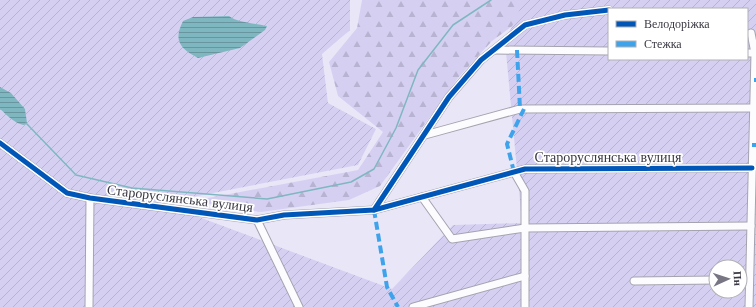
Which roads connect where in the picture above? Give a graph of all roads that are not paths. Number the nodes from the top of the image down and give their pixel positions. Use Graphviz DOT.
graph roads {
  1 [pos="608,10"];
  2 [pos="751,33"];
  3 [pos="494,50"];
  4 [pos="608,51"];
  5 [pos="748,53"];
  6 [pos="755,53"];
  7 [pos="753,108"];
  8 [pos="425,135"];
  9 [pos="1,147"];
  10 [pos="752,168"];
  11 [pos="514,172"];
  12 [pos="422,197"];
  13 [pos="90,198"];
  14 [pos="754,204"];
  15 [pos="374,210"];
  16 [pos="257,220"];
  17 [pos="751,226"];
  18 [pos="525,228"];
  19 [pos="753,261"];
  20 [pos="525,276"];
  21 [pos="708,280"];
  22 [pos="749,280"];
  23 [pos="634,281"];
  24 [pos="752,295"];
  25 [pos="89,307"];
  26 [pos="299,307"];
  27 [pos="413,307"];
  28 [pos="526,307"];
  29 [pos="749,307"];
  1 -- 3 [label="street"];
  2 -- 6 [label="street"];
  3 -- 4 [label="street"];
  3 -- 8 [label="street"];
  5 -- 6 [label="street"];
  6 -- 7 [label="street"];
  7 -- 8 [label="street"];
  7 -- 10 [label="street"];
  8 -- 15 [label="street"];
  9 -- 13 [label="street, Староруслянська вулиця"];
  10 -- 11 [label="street, Староруслянська вулиця"];
  10 -- 14 [label="street"];
  11 -- 12 [label="street, Староруслянська вулиця"];
  11 -- 18 [label="street"];
  12 -- 15 [label="street, Староруслянська вулиця"];
  12 -- 18 [label="street"];
  13 -- 16 [label="street, Староруслянська вулиця"];
  13 -- 25 [label="street"];
  14 -- 17 [label="street"];
  15 -- 16 [label="street, Староруслянська вулиця"];
  16 -- 26 [label="street"];
  17 -- 18 [label="street"];
  17 -- 19 [label="street"];
  18 -- 20 [label="street"];
  19 -- 22 [label="street"];
  20 -- 27 [label="street"];
  20 -- 28 [label="street"];
  21 -- 23 [label="street"];
  22 -- 24 [label="street"];
  24 -- 29 [label="street"];
}
